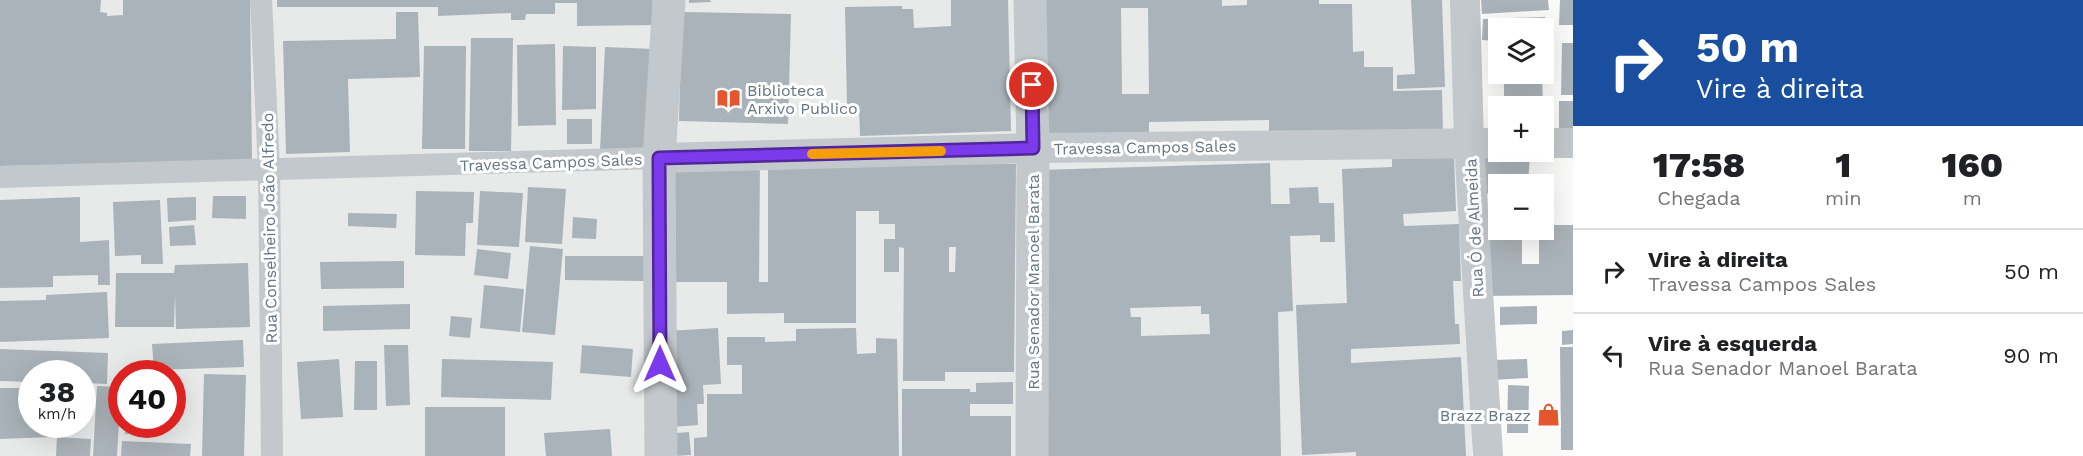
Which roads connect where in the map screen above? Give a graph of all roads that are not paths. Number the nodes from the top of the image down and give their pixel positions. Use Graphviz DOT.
graph roads {
  1 [pos="261,0"];
  2 [pos="669,0"];
  3 [pos="1030,0"];
  4 [pos="1466,0"];
  5 [pos="1469,143"];
  6 [pos="1488,143"];
  7 [pos="1554,143"];
  8 [pos="1573,143"];
  9 [pos="1033,148"];
  10 [pos="659,158"];
  11 [pos="269,169"];
  12 [pos="0,177"];
  13 [pos="272,456"];
  14 [pos="661,456"];
  15 [pos="1032,456"];
  16 [pos="1488,456"];
  1 -- 11 [label="street, Rua Conselheiro João Alfredo"];
  2 -- 10 [label="street"];
  3 -- 9 [label="street, Rua Senador Manoel Barata"];
  4 -- 5 [label="street, Rua Ó de Almeida"];
  5 -- 6 [label="street, Travessa Campos Sales"];
  5 -- 9 [label="street, Travessa Campos Sales"];
  5 -- 16 [label="street, Rua Ó de Almeida"];
  7 -- 8 [label="street"];
  9 -- 10 [label="street, Travessa Campos Sales"];
  9 -- 15 [label="street, Rua Senador Manoel Barata"];
  10 -- 11 [label="street, Travessa Campos Sales"];
  10 -- 14 [label="street"];
  11 -- 12 [label="street, Travessa Campos Sales"];
  11 -- 13 [label="street, Rua Conselheiro João Alfredo"];
}
